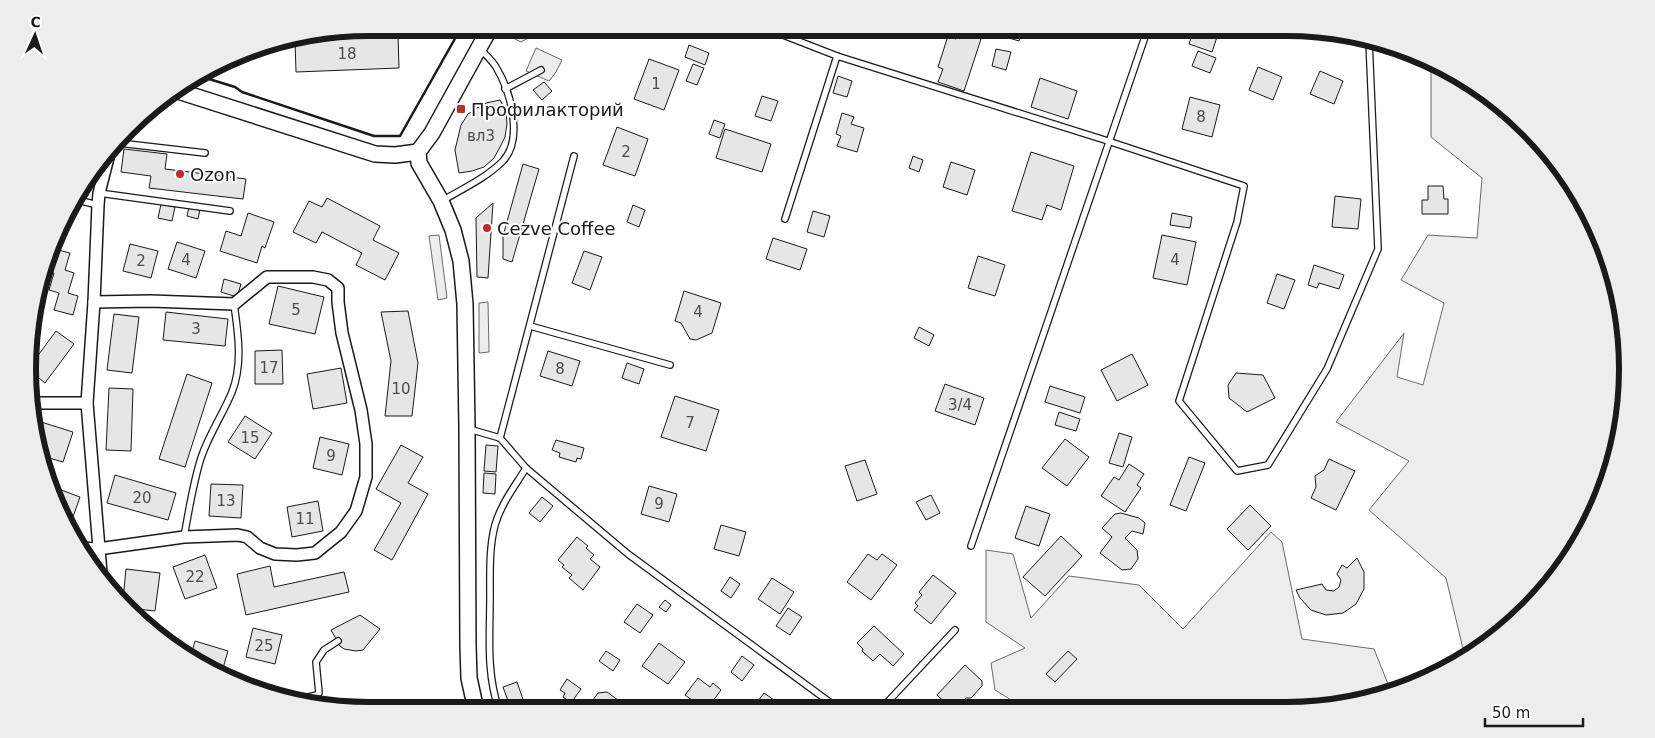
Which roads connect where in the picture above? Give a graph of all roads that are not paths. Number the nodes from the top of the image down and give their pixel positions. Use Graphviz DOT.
graph roads {
  1 [pos="786,36"];
  2 [pos="1145,36"];
  3 [pos="485,38"];
  4 [pos="1369,47"];
  5 [pos="837,56"];
  6 [pos="541,70"];
  7 [pos="505,89"];
  8 [pos="183,93"];
  9 [pos="1108,141"];
  10 [pos="125,144"];
  11 [pos="418,152"];
  12 [pos="205,153"];
  13 [pos="574,156"];
  14 [pos="106,164"];
  15 [pos="83,199"];
  16 [pos="98,199"];
  17 [pos="441,201"];
  18 [pos="230,211"];
  19 [pos="785,219"];
  20 [pos="94,302"];
  21 [pos="234,304"];
  22 [pos="530,326"];
  23 [pos="670,365"];
  24 [pos="38,403"];
  25 [pos="87,403"];
  26 [pos="467,428"];
  27 [pos="500,438"];
  28 [pos="526,468"];
  29 [pos="184,536"];
  30 [pos="971,546"];
  31 [pos="89,548"];
  32 [pos="98,549"];
  33 [pos="100,565"];
  34 [pos="955,630"];
  35 [pos="338,641"];
  36 [pos="311,696"];
  37 [pos="474,702"];
  38 [pos="496,702"];
  39 [pos="829,702"];
  40 [pos="888,702"];
  1 -- 5 [label="lane"];
  2 -- 9 [label="lane"];
  3 -- 7 [label="lane"];
  3 -- 11 [label="street"];
  4 -- 9 [label="lane"];
  5 -- 9 [label="lane"];
  5 -- 19 [label="lane"];
  6 -- 7 [label="lane"];
  7 -- 17 [label="lane"];
  8 -- 11 [label="street"];
  9 -- 30 [label="lane"];
  10 -- 12 [label="lane"];
  11 -- 17 [label="street"];
  13 -- 22 [label="lane"];
  14 -- 16 [label="street"];
  15 -- 16 [label="lane"];
  16 -- 18 [label="lane"];
  16 -- 20 [label="street"];
  17 -- 26 [label="street"];
  20 -- 21 [label="street"];
  20 -- 25 [label="street"];
  21 -- 29 [label="lane"];
  21 -- 29 [label="street"];
  22 -- 23 [label="lane"];
  22 -- 27 [label="lane"];
  24 -- 25 [label="street"];
  25 -- 32 [label="street"];
  26 -- 27 [label="lane"];
  26 -- 37 [label="street"];
  27 -- 28 [label="lane"];
  28 -- 38 [label="lane"];
  28 -- 39 [label="lane"];
  29 -- 32 [label="street"];
  31 -- 32 [label="street"];
  32 -- 33 [label="street"];
  34 -- 40 [label="lane"];
  35 -- 36 [label="lane"];
}
